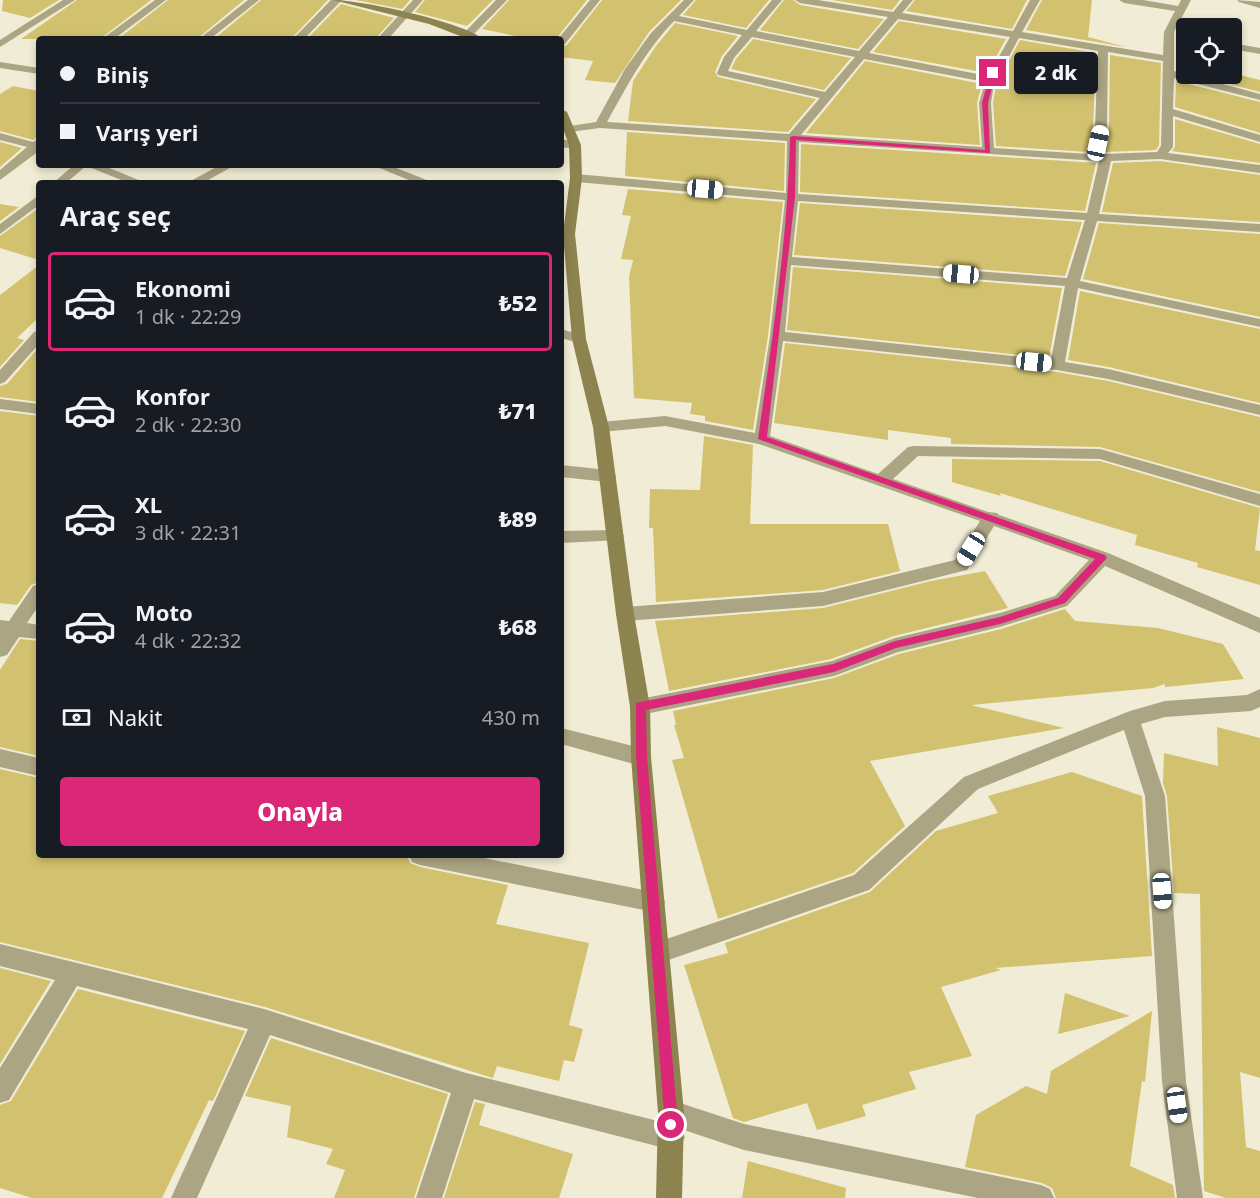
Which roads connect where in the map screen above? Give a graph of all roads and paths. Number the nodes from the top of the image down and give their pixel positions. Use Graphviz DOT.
graph roads {
  1 [pos="70,0"];
  2 [pos="161,0"];
  3 [pos="254,0"];
  4 [pos="338,0"];
  5 [pos="418,0"];
  6 [pos="502,0"];
  7 [pos="595,0"];
  8 [pos="689,0"];
  9 [pos="777,0"];
  10 [pos="800,0"];
  11 [pos="908,0"];
  12 [pos="1035,0"];
  13 [pos="1124,0"];
  14 [pos="1242,0"];
  15 [pos="1183,4"];
  16 [pos="1260,5"];
  17 [pos="402,16"];
  18 [pos="895,17"];
  19 [pos="672,18"];
  20 [pos="749,33"];
  21 [pos="111,36"];
  22 [pos="208,36"];
  23 [pos="301,36"];
  24 [pos="385,36"];
  25 [pos="465,36"];
  26 [pos="1014,36"];
  27 [pos="564,38"];
  28 [pos="0,44"];
  29 [pos="1242,48"];
  30 [pos="1103,50"];
  31 [pos="1260,51"];
  32 [pos="863,55"];
  33 [pos="1169,59"];
  34 [pos="0,65"];
  35 [pos="36,70"];
  36 [pos="1168,73"];
  37 [pos="990,80"];
  38 [pos="828,96"];
  39 [pos="1260,97"];
  40 [pos="1168,111"];
  41 [pos="600,125"];
  42 [pos="567,133"];
  43 [pos="0,135"];
  44 [pos="793,137"];
  45 [pos="1260,139"];
  46 [pos="36,144"];
  47 [pos="36,147"];
  48 [pos="988,152"];
  49 [pos="1160,155"];
  50 [pos="1100,158"];
  51 [pos="77,168"];
  52 [pos="101,168"];
  53 [pos="223,168"];
  54 [pos="386,168"];
  55 [pos="1260,170"];
  56 [pos="0,176"];
  57 [pos="576,178"];
  58 [pos="63,180"];
  59 [pos="132,180"];
  60 [pos="199,180"];
  61 [pos="420,180"];
  62 [pos="792,197"];
  63 [pos="36,201"];
  64 [pos="1092,217"];
  65 [pos="1260,228"];
  66 [pos="0,230"];
  67 [pos="565,232"];
  68 [pos="784,260"];
  69 [pos="1072,283"];
  70 [pos="1260,323"];
  71 [pos="570,336"];
  72 [pos="777,336"];
  73 [pos="36,337"];
  74 [pos="1057,365"];
  75 [pos="0,378"];
  76 [pos="0,404"];
  77 [pos="36,409"];
  78 [pos="1260,410"];
  79 [pos="601,427"];
  80 [pos="762,439"];
  81 [pos="564,471"];
  82 [pos="608,476"];
  83 [pos="882,479"];
  84 [pos="1260,500"];
  85 [pos="991,517"];
  86 [pos="615,536"];
  87 [pos="564,537"];
  88 [pos="1102,558"];
  89 [pos="36,594"];
  90 [pos="625,614"];
  91 [pos="1260,626"];
  92 [pos="7,628"];
  93 [pos="36,632"];
  94 [pos="0,650"];
  95 [pos="1260,698"];
  96 [pos="640,706"];
  97 [pos="1130,719"];
  98 [pos="564,737"];
  99 [pos="641,757"];
  100 [pos="0,758"];
  101 [pos="36,766"];
  102 [pos="435,858"];
  103 [pos="654,902"];
  104 [pos="657,953"];
  105 [pos="0,955"];
  106 [pos="72,973"];
  107 [pos="264,1021"];
  108 [pos="466,1085"];
  109 [pos="0,1091"];
  110 [pos="671,1125"];
  111 [pos="184,1198"];
  112 [pos="429,1198"];
  113 [pos="669,1198"];
  114 [pos="1041,1198"];
  115 [pos="1190,1198"];
  1 -- 28 [label="street"];
  2 -- 21 [label="street"];
  3 -- 22 [label="street"];
  4 -- 17 [label="main road"];
  4 -- 23 [label="street"];
  5 -- 17 [label="street"];
  6 -- 25 [label="street"];
  7 -- 27 [label="street"];
  8 -- 19 [label="street"];
  9 -- 20 [label="street"];
  10 -- 18 [label="street"];
  11 -- 18 [label="street"];
  12 -- 26 [label="street"];
  13 -- 15 [label="street"];
  14 -- 16 [label="street"];
  15 -- 33 [label="street"];
  17 -- 24 [label="street"];
  17 -- 25 [label="main road"];
  18 -- 26 [label="street"];
  18 -- 32 [label="street"];
  19 -- 20 [label="street"];
  19 -- 41 [label="street"];
  20 -- 32 [label="street"];
  20 -- 38 [label="street"];
  26 -- 30 [label="street"];
  26 -- 37 [label="street"];
  29 -- 31 [label="street"];
  30 -- 33 [label="street"];
  30 -- 50 [label="street"];
  32 -- 37 [label="street"];
  32 -- 38 [label="street"];
  33 -- 36 [label="street"];
  34 -- 35 [label="street"];
  36 -- 39 [label="street"];
  36 -- 40 [label="street"];
  37 -- 48 [label="street"];
  38 -- 44 [label="street"];
  40 -- 45 [label="street"];
  40 -- 49 [label="street"];
  41 -- 42 [label="street"];
  41 -- 44 [label="street"];
  42 -- 57 [label="main road"];
  43 -- 46 [label="street"];
  44 -- 48 [label="street"];
  44 -- 62 [label="street"];
  47 -- 56 [label="street"];
  48 -- 50 [label="street"];
  49 -- 50 [label="street"];
  49 -- 55 [label="street"];
  50 -- 64 [label="street"];
  51 -- 58 [label="street"];
  52 -- 59 [label="street"];
  53 -- 60 [label="street"];
  54 -- 61 [label="street"];
  57 -- 62 [label="street"];
  57 -- 67 [label="main road"];
  62 -- 64 [label="street"];
  62 -- 68 [label="street"];
  63 -- 66 [label="street"];
  64 -- 65 [label="street"];
  64 -- 69 [label="street"];
  67 -- 71 [label="main road"];
  68 -- 69 [label="street"];
  68 -- 72 [label="street"];
  69 -- 70 [label="street"];
  69 -- 74 [label="street"];
  71 -- 79 [label="main road"];
  72 -- 74 [label="street"];
  72 -- 80 [label="street"];
  73 -- 75 [label="street"];
  74 -- 78 [label="street"];
  76 -- 77 [label="street"];
  79 -- 80 [label="street"];
  79 -- 82 [label="main road"];
  80 -- 83 [label="street"];
  81 -- 82 [label="street"];
  82 -- 86 [label="main road"];
  83 -- 84 [label="street"];
  83 -- 85 [label="street"];
  85 -- 88 [label="street"];
  85 -- 90 [label="street"];
  86 -- 87 [label="street"];
  86 -- 90 [label="main road"];
  88 -- 91 [label="street"];
  88 -- 96 [label="street"];
  89 -- 92 [label="street"];
  90 -- 96 [label="main road"];
  92 -- 93 [label="street"];
  92 -- 94 [label="street"];
  95 -- 97 [label="street"];
  96 -- 99 [label="main road"];
  97 -- 104 [label="street"];
  97 -- 115 [label="street"];
  98 -- 99 [label="street"];
  99 -- 103 [label="main road"];
  100 -- 101 [label="street"];
  102 -- 103 [label="street"];
  103 -- 104 [label="main road"];
  104 -- 110 [label="main road"];
  105 -- 106 [label="street"];
  106 -- 107 [label="street"];
  106 -- 109 [label="street"];
  107 -- 108 [label="street"];
  107 -- 111 [label="street"];
  108 -- 110 [label="street"];
  108 -- 112 [label="street"];
  110 -- 113 [label="main road"];
  110 -- 114 [label="street"];
}
